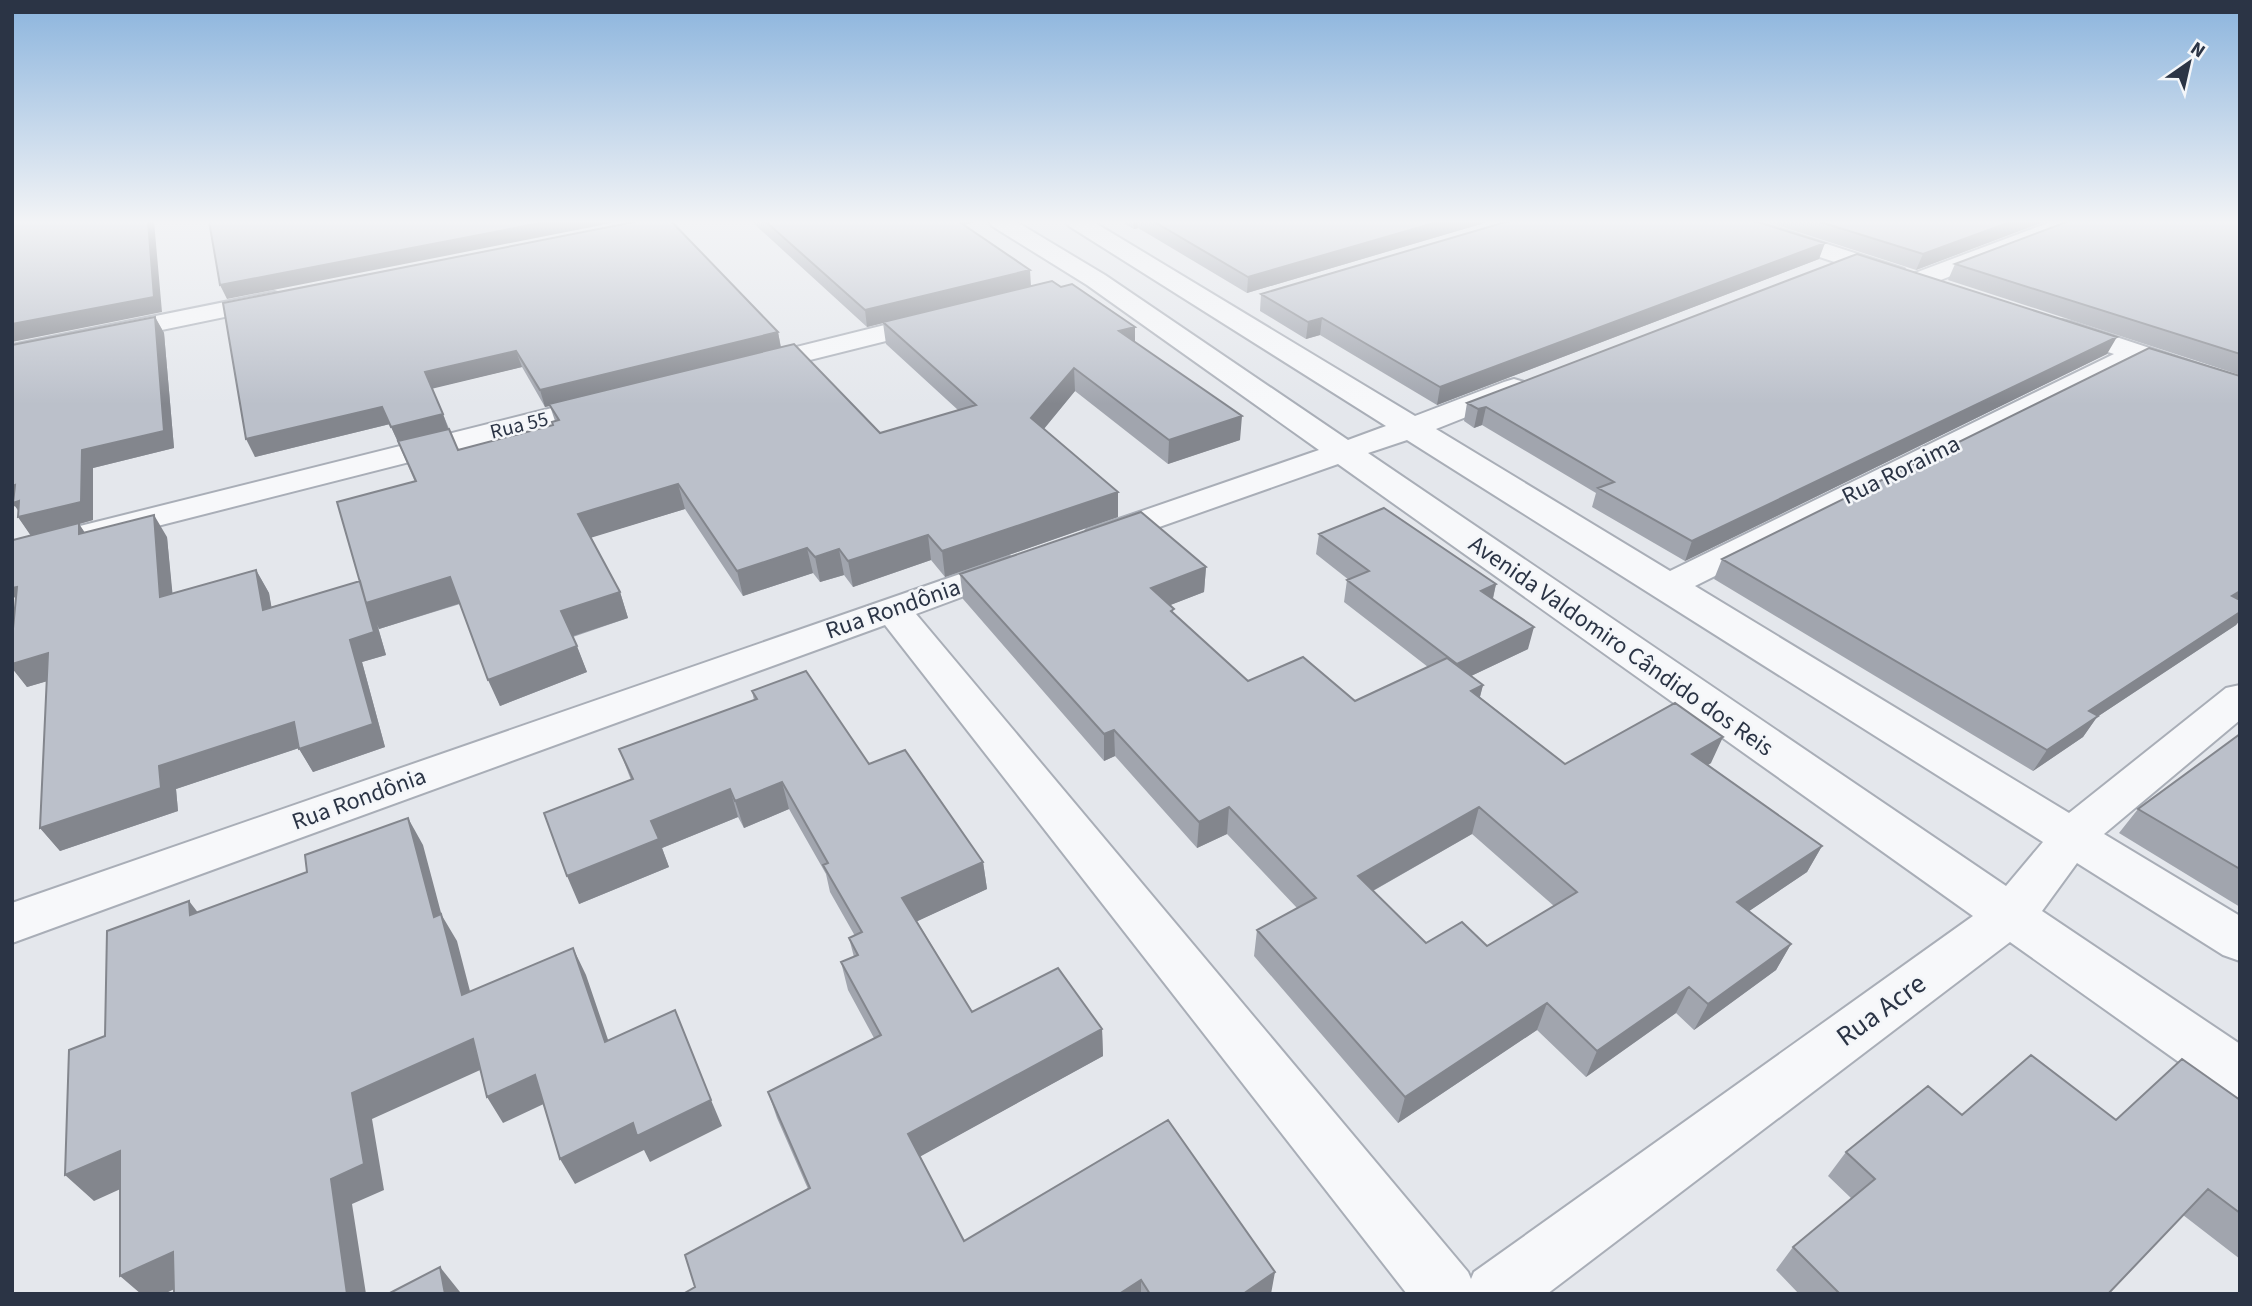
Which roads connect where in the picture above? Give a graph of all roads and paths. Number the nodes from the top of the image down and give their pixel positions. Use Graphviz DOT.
graph roads {
  1 [pos="1088,282"];
  2 [pos="1099,282"];
  3 [pos="1180,282"];
  4 [pos="1919,282"];
  5 [pos="1055,290"];
  6 [pos="1955,293"];
  7 [pos="298,295"];
  8 [pos="960,314"];
  9 [pos="2034,319"];
  10 [pos="12,353"];
  11 [pos="2138,353"];
  12 [pos="730,372"];
  13 [pos="1540,378"];
  14 [pos="2240,387"];
  15 [pos="635,396"];
  16 [pos="1411,428"];
  17 [pos="1342,452"];
  18 [pos="12,553"];
  19 [pos="1665,587"];
  20 [pos="892,609"];
  21 [pos="2240,698"];
  22 [pos="2070,836"];
  23 [pos="2010,915"];
  24 [pos="12,923"];
  25 [pos="2240,941"];
  26 [pos="2240,1075"];
  27 [pos="1446,1294"];
  28 [pos="1496,1294"];
  1 -- 5 [label="street"];
  2 -- 17 [label="street, Avenida Valdomiro Cândido dos Reis"];
  3 -- 16 [label="street"];
  4 -- 6 [label="street"];
  7 -- 10 [label="street"];
  8 -- 12 [label="street"];
  9 -- 11 [label="street"];
  11 -- 14 [label="street"];
  11 -- 19 [label="street, Rua Roraima"];
  13 -- 16 [label="street, Rua Rondônia"];
  15 -- 18 [label="street, Rua 55"];
  16 -- 17 [label="street, Rua Rondônia"];
  16 -- 19 [label="street"];
  17 -- 20 [label="street, Rua Rondônia"];
  17 -- 23 [label="street, Avenida Valdomiro Cândido dos Reis"];
  19 -- 22 [label="street"];
  20 -- 24 [label="street, Rua Rondônia"];
  20 -- 27 [label="street"];
  21 -- 22 [label="street, Rua Acre"];
  22 -- 23 [label="street, Rua Acre"];
  22 -- 25 [label="street"];
  23 -- 26 [label="street, Avenida Valdomiro Cândido dos Reis"];
  23 -- 28 [label="street, Rua Acre"];
}
